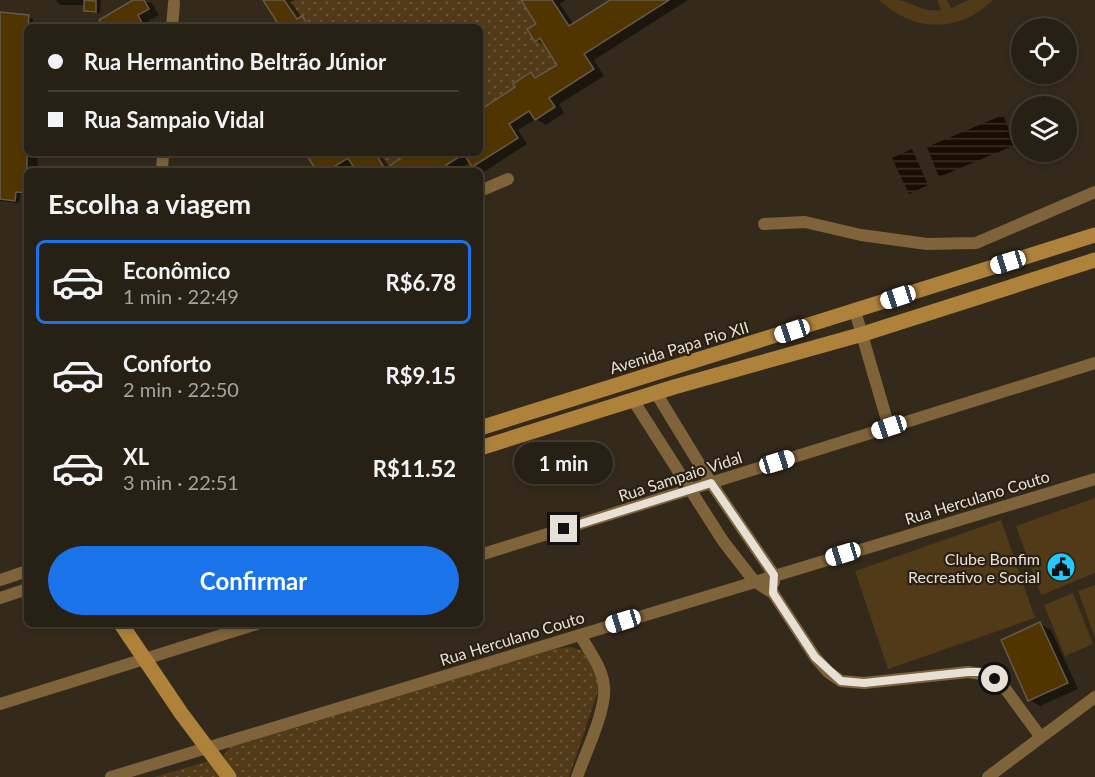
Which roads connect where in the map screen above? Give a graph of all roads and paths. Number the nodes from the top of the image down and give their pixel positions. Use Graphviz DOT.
graph roads {
  1 [pos="176,1"];
  2 [pos="172,24"];
  3 [pos="508,179"];
  4 [pos="483,190"];
  5 [pos="1095,192"];
  6 [pos="764,224"];
  7 [pos="1095,235"];
  8 [pos="1095,260"];
  9 [pos="855,310"];
  10 [pos="863,334"];
  11 [pos="1095,363"];
  12 [pos="656,393"];
  13 [pos="633,400"];
  14 [pos="483,427"];
  15 [pos="889,427"];
  16 [pos="483,446"];
  17 [pos="1095,479"];
  18 [pos="711,483"];
  19 [pos="689,490"];
  20 [pos="483,554"];
  21 [pos="24,572"];
  22 [pos="774,575"];
  23 [pos="0,580"];
  24 [pos="754,581"];
  25 [pos="24,590"];
  26 [pos="773,593"];
  27 [pos="0,598"];
  28 [pos="123,627"];
  29 [pos="247,627"];
  30 [pos="580,635"];
  31 [pos="143,659"];
  32 [pos="1095,697"];
  33 [pos="0,704"];
  34 [pos="1040,736"];
  35 [pos="207,749"];
  36 [pos="111,777"];
  37 [pos="229,777"];
  38 [pos="578,777"];
  39 [pos="988,777"];
  1 -- 2 [label="street"];
  3 -- 4 [label="street"];
  5 -- 6 [label="street"];
  7 -- 9 [label="street, Avenida Papa Pio XII"];
  8 -- 10 [label="street"];
  9 -- 10 [label="street"];
  9 -- 14 [label="street, Avenida Papa Pio XII"];
  10 -- 12 [label="street"];
  10 -- 15 [label="street"];
  11 -- 15 [label="street, Rua Sampaio Vidal"];
  12 -- 13 [label="street"];
  12 -- 18 [label="street"];
  13 -- 16 [label="street"];
  13 -- 19 [label="street"];
  15 -- 18 [label="street, Rua Sampaio Vidal"];
  17 -- 22 [label="street, Rua Herculano Couto"];
  18 -- 19 [label="street, Rua Sampaio Vidal"];
  18 -- 22 [label="street"];
  19 -- 20 [label="street, Rua Sampaio Vidal"];
  19 -- 24 [label="street"];
  21 -- 23 [label="street"];
  22 -- 24 [label="street, Rua Herculano Couto"];
  22 -- 26 [label="street"];
  24 -- 26 [label="street"];
  24 -- 30 [label="street, Rua Herculano Couto"];
  25 -- 27 [label="street"];
  26 -- 34 [label="street"];
  28 -- 31 [label="street"];
  29 -- 31 [label="street"];
  30 -- 35 [label="street, Rua Herculano Couto"];
  30 -- 38 [label="street"];
  31 -- 33 [label="street"];
  31 -- 35 [label="street"];
  32 -- 34 [label="street"];
  34 -- 39 [label="street"];
  35 -- 36 [label="street, Rua Herculano Couto"];
  35 -- 37 [label="street"];
}
